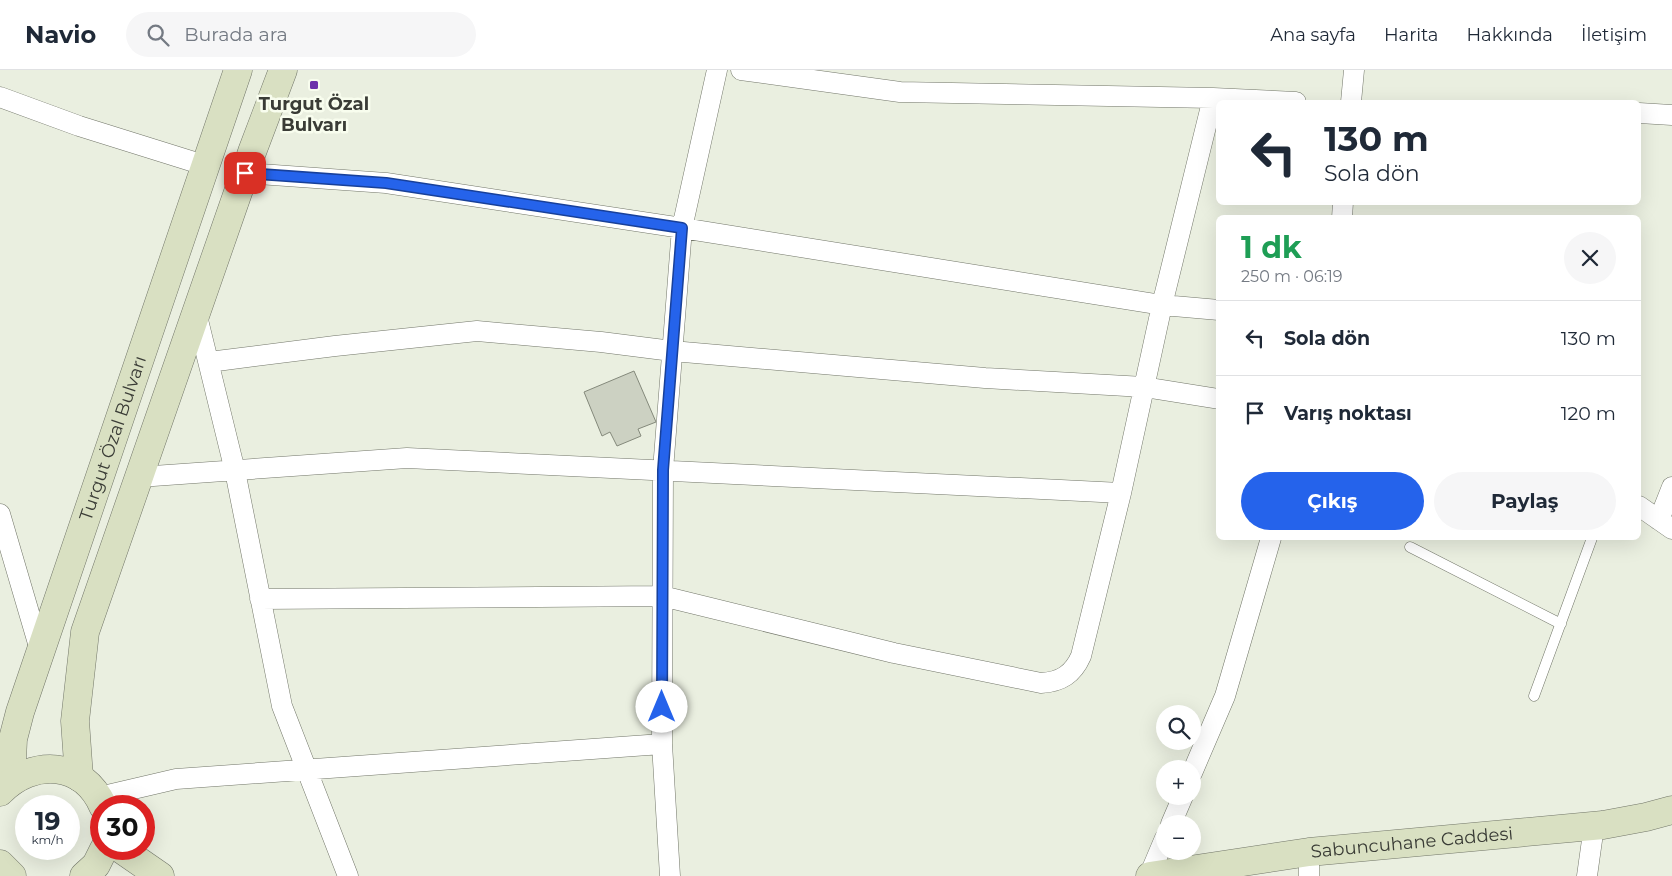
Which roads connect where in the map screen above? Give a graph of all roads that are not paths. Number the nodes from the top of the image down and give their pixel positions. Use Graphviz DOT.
graph roads {
  1 [pos="238,70"];
  2 [pos="283,70"];
  3 [pos="718,70"];
  4 [pos="741,70"];
  5 [pos="1354,70"];
  6 [pos="0,97"];
  7 [pos="1213,98"];
  8 [pos="1254,100"];
  9 [pos="1351,100"];
  10 [pos="1641,113"];
  11 [pos="1672,115"];
  12 [pos="206,166"];
  13 [pos="245,173"];
  14 [pos="682,228"];
  15 [pos="1162,305"];
  16 [pos="1216,310"];
  17 [pos="196,312"];
  18 [pos="672,351"];
  19 [pos="209,362"];
  20 [pos="1144,387"];
  21 [pos="1216,399"];
  22 [pos="663,470"];
  23 [pos="235,471"];
  24 [pos="139,477"];
  25 [pos="1672,487"];
  26 [pos="1121,494"];
  27 [pos="1641,507"];
  28 [pos="0,514"];
  29 [pos="1666,525"];
  30 [pos="1270,540"];
  31 [pos="1591,540"];
  32 [pos="1410,548"];
  33 [pos="662,596"];
  34 [pos="260,599"];
  35 [pos="1561,624"];
  36 [pos="40,650"];
  37 [pos="1534,696"];
  38 [pos="662,744"];
  39 [pos="1198,760"];
  40 [pos="306,769"];
  41 [pos="79,777"];
  42 [pos="5,787"];
  43 [pos="96,795"];
  44 [pos="123,795"];
  45 [pos="1672,810"];
  46 [pos="1594,826"];
  47 [pos="98,860"];
  48 [pos="137,860"];
  49 [pos="1156,860"];
  50 [pos="1309,864"];
  51 [pos="84,876"];
  52 [pos="160,876"];
  53 [pos="348,876"];
  54 [pos="670,876"];
  55 [pos="1150,876"];
  56 [pos="1587,876"];
  1 -- 12 [label="main road, Turgut Özal Bulvarı"];
  2 -- 13 [label="main road, Turgut Özal Bulvarı"];
  3 -- 14 [label="street"];
  4 -- 7 [label="street"];
  5 -- 9 [label="street"];
  6 -- 12 [label="street"];
  7 -- 8 [label="street"];
  7 -- 15 [label="street"];
  10 -- 11 [label="street"];
  12 -- 36 [label="main road, Turgut Özal Bulvarı"];
  13 -- 14 [label="street"];
  13 -- 17 [label="main road, Turgut Özal Bulvarı"];
  14 -- 15 [label="street"];
  14 -- 18 [label="street"];
  15 -- 16 [label="street"];
  15 -- 20 [label="street"];
  17 -- 19 [label="street"];
  17 -- 24 [label="main road, Turgut Özal Bulvarı"];
  18 -- 19 [label="street"];
  18 -- 20 [label="street"];
  18 -- 22 [label="street"];
  19 -- 23 [label="street"];
  20 -- 21 [label="street"];
  20 -- 26 [label="street"];
  22 -- 23 [label="street"];
  22 -- 26 [label="street"];
  22 -- 33 [label="street"];
  23 -- 24 [label="street"];
  23 -- 34 [label="street"];
  24 -- 41 [label="main road, Turgut Özal Bulvarı"];
  25 -- 29 [label="street"];
  26 -- 33 [label="street"];
  27 -- 29 [label="street"];
  28 -- 36 [label="street"];
  30 -- 39 [label="street"];
  31 -- 35 [label="lane"];
  32 -- 35 [label="lane"];
  33 -- 34 [label="street"];
  33 -- 38 [label="street"];
  34 -- 40 [label="street"];
  35 -- 37 [label="lane"];
  36 -- 42 [label="main road, Turgut Özal Bulvarı"];
  38 -- 40 [label="street"];
  38 -- 54 [label="street"];
  40 -- 44 [label="street"];
  40 -- 53 [label="street"];
  41 -- 42 [label="main road"];
  41 -- 43 [label="main road"];
  45 -- 46 [label="main road, Sabuncuhane Caddesi"];
  46 -- 50 [label="main road, Sabuncuhane Caddesi"];
  46 -- 56 [label="street"];
  47 -- 51 [label="main road"];
  48 -- 52 [label="main road"];
  49 -- 55 [label="street"];
  50 -- 55 [label="main road, Sabuncuhane Caddesi"];
}
